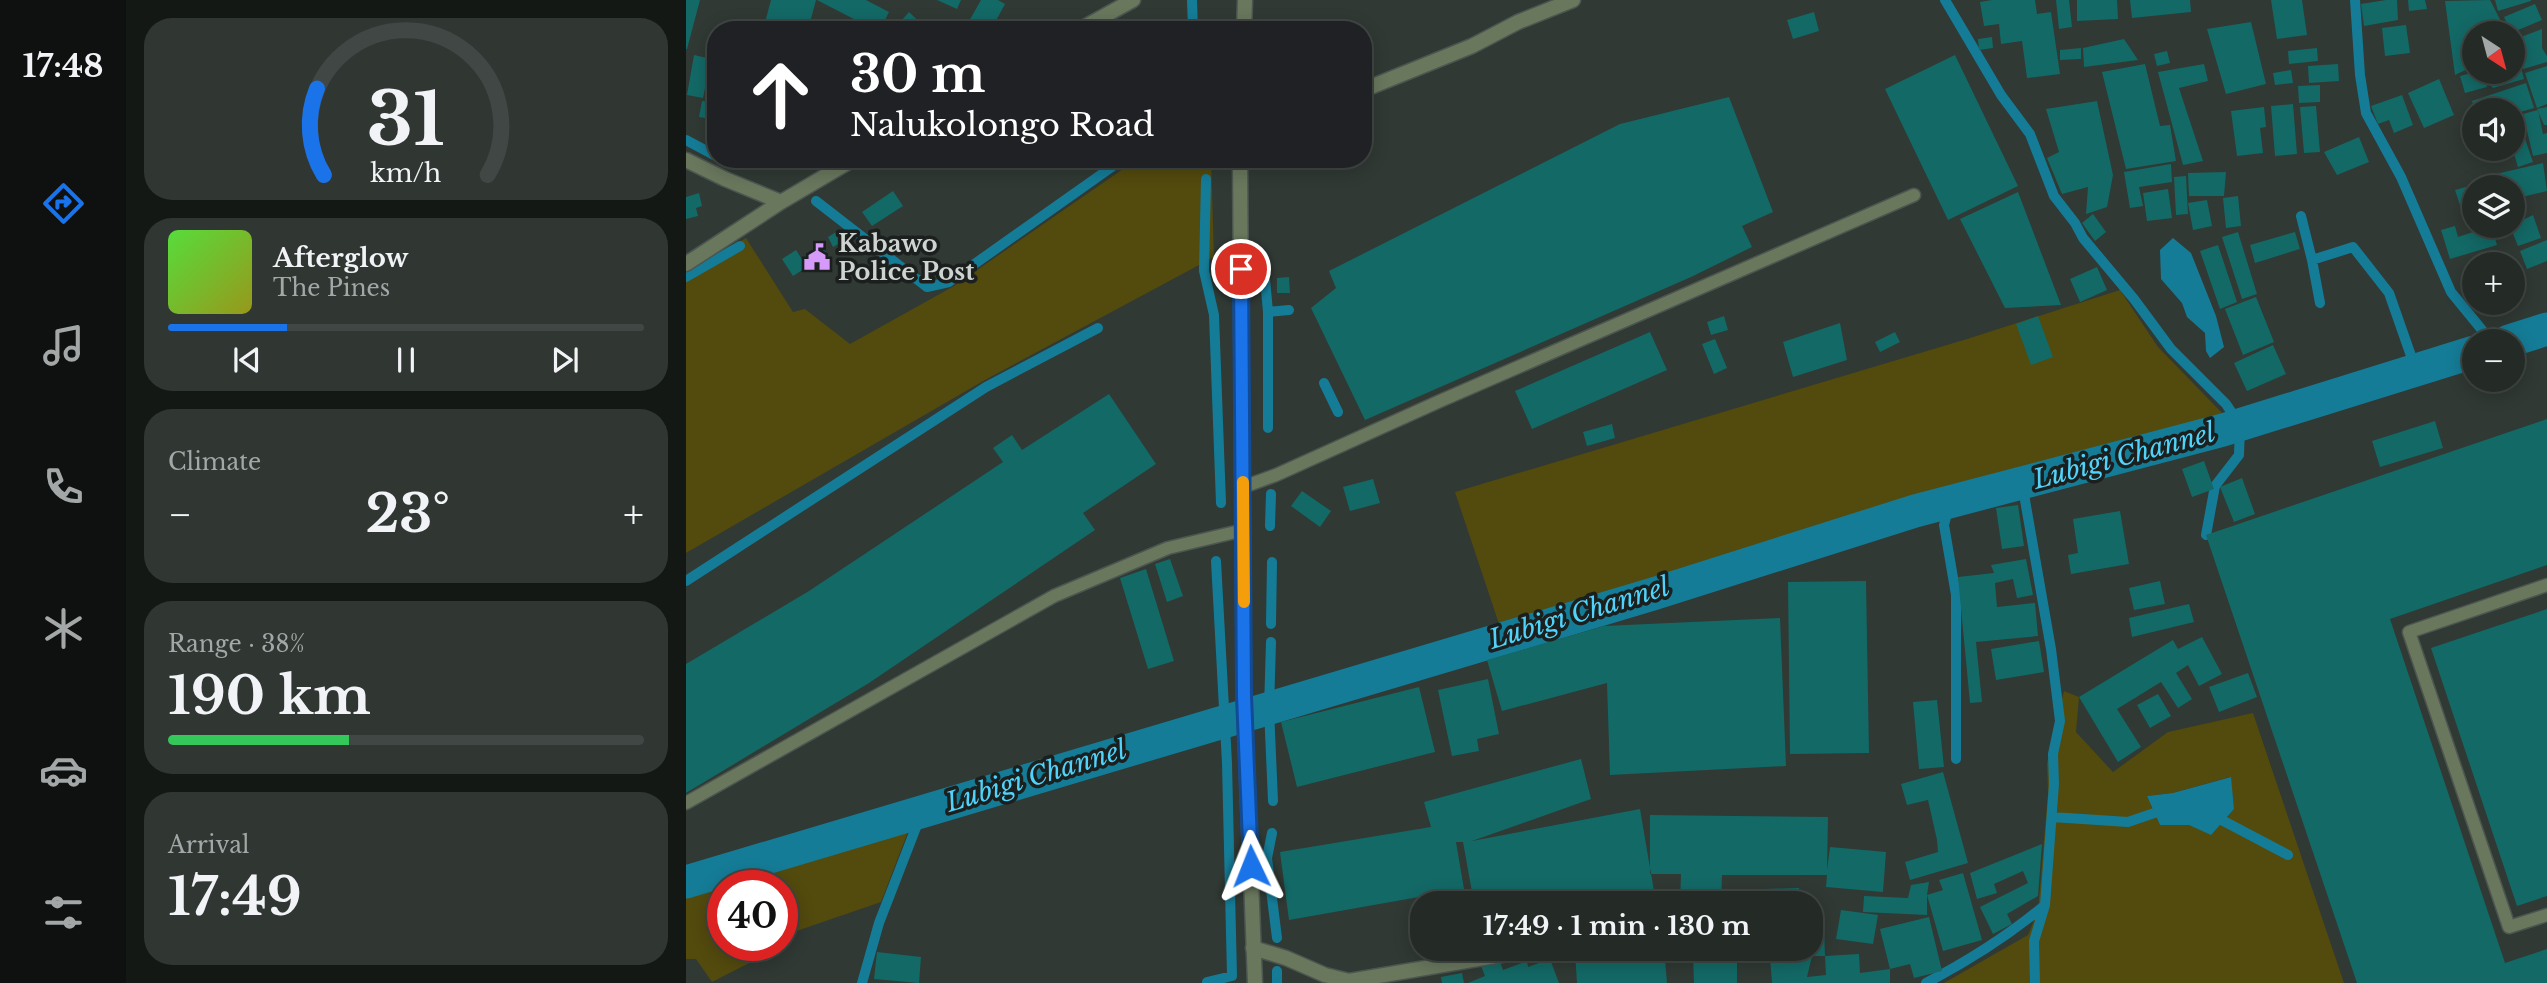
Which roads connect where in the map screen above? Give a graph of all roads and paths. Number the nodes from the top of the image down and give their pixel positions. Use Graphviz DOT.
graph roads {
  1 [pos="1133,0"];
  2 [pos="1245,0"];
  3 [pos="1573,0"];
  4 [pos="1095,21"];
  5 [pos="1244,21"];
  6 [pos="1372,86"];
  7 [pos="686,160"];
  8 [pos="839,168"];
  9 [pos="1240,168"];
  10 [pos="1914,195"];
  11 [pos="781,202"];
  12 [pos="686,264"];
  13 [pos="1243,488"];
  14 [pos="1244,530"];
  15 [pos="2547,585"];
  16 [pos="686,803"];
  17 [pos="2547,915"];
  18 [pos="1254,948"];
  19 [pos="1464,961"];
  20 [pos="1255,983"];
  1 -- 4 [label="street"];
  2 -- 5 [label="street"];
  3 -- 6 [label="street"];
  7 -- 11 [label="street"];
  8 -- 11 [label="street"];
  9 -- 13 [label="street"];
  10 -- 13 [label="lane"];
  11 -- 12 [label="street"];
  13 -- 14 [label="street"];
  14 -- 16 [label="lane"];
  14 -- 18 [label="street"];
  15 -- 17 [label="lane"];
  18 -- 19 [label="street"];
  18 -- 20 [label="street"];
}
